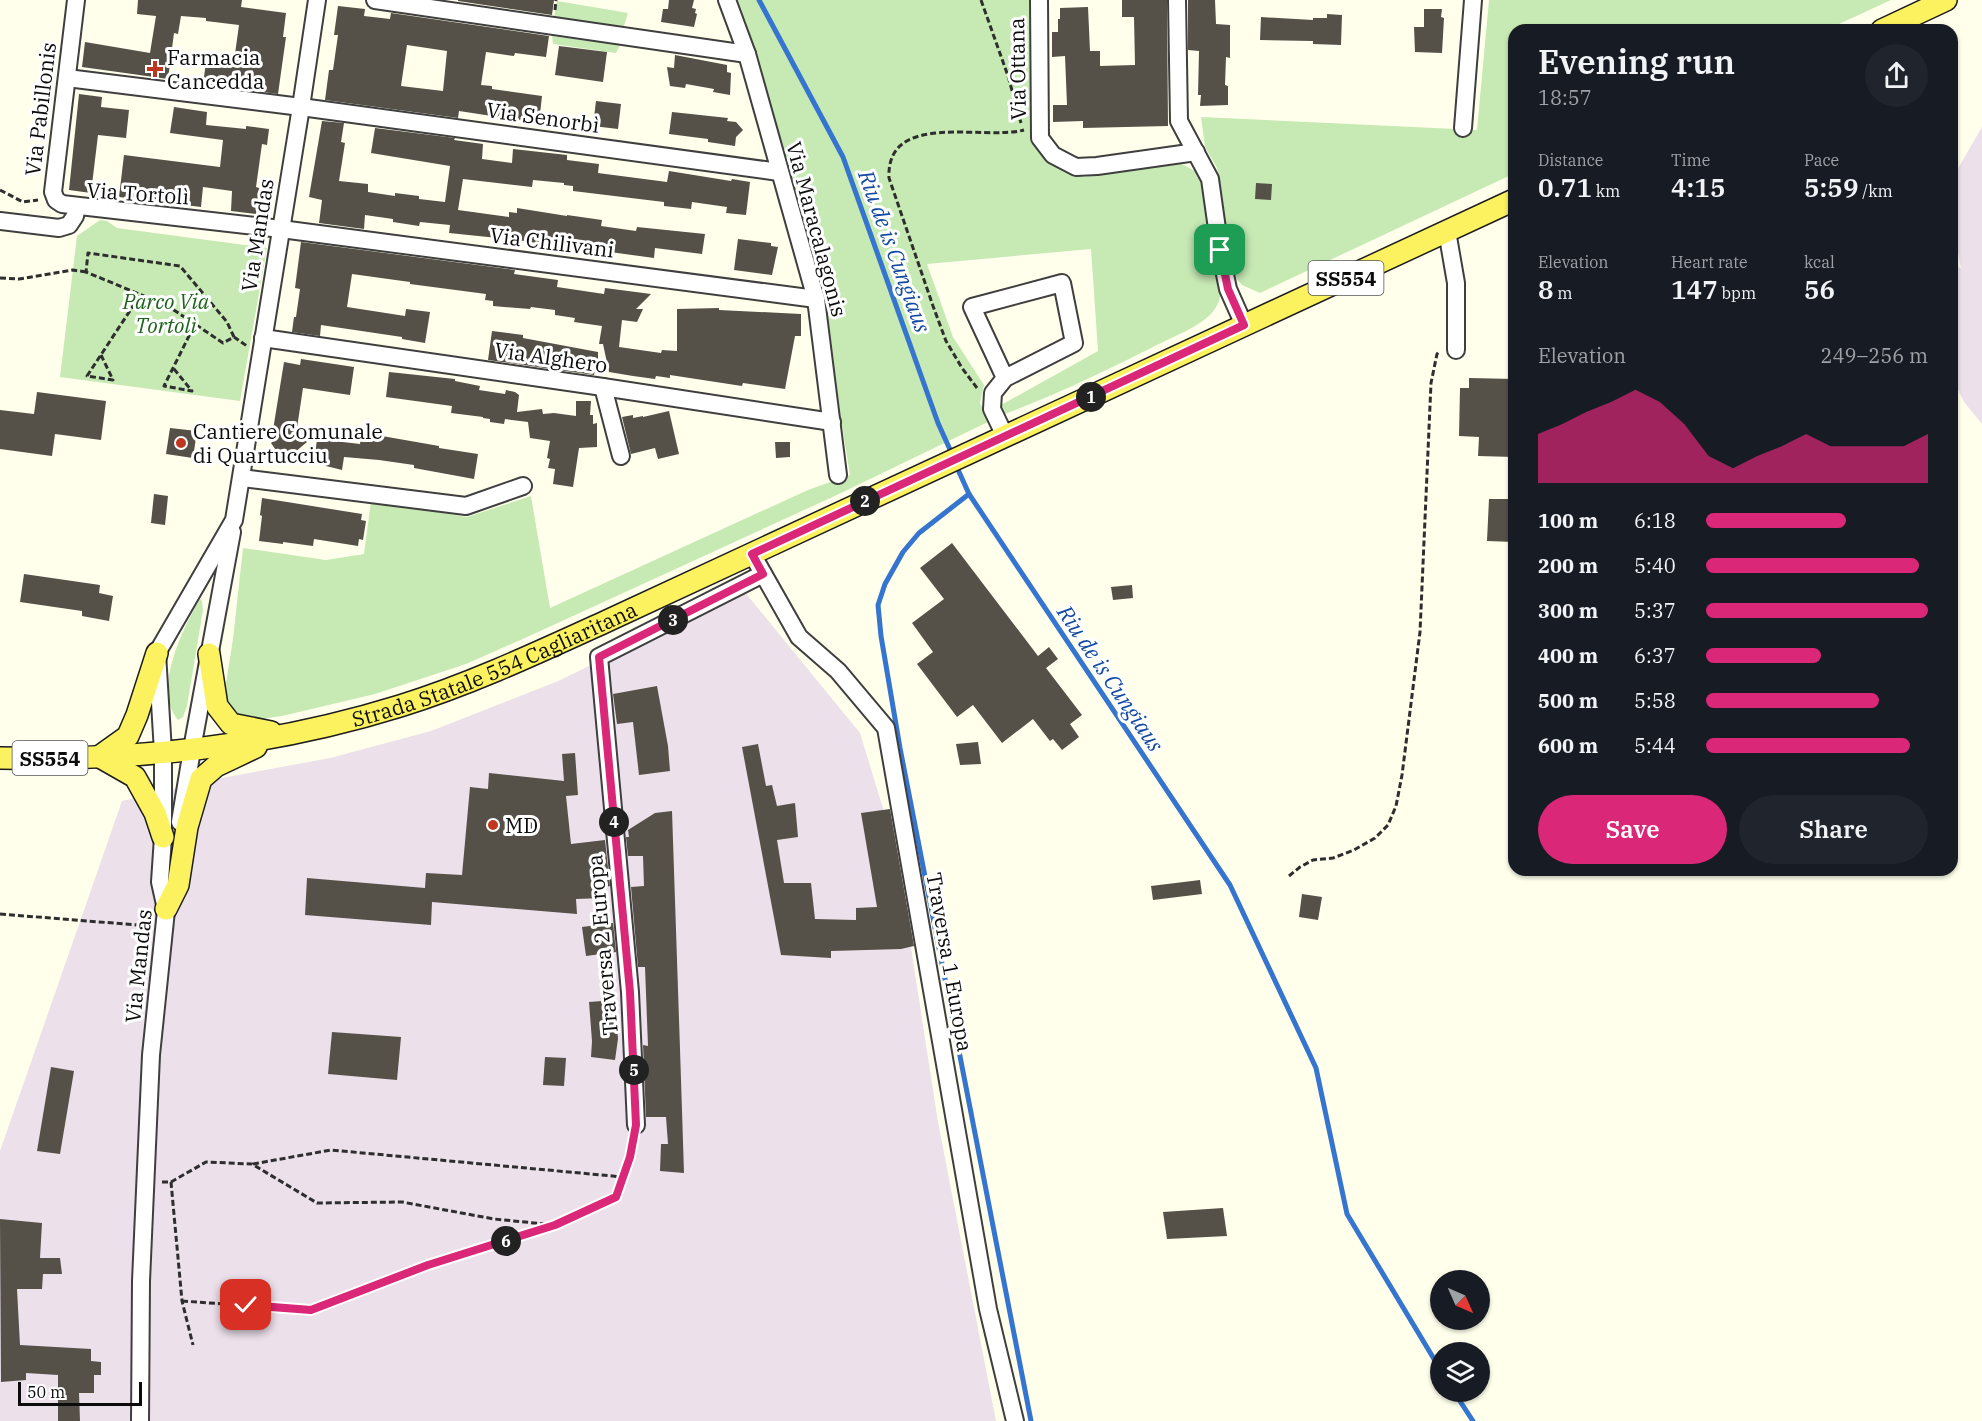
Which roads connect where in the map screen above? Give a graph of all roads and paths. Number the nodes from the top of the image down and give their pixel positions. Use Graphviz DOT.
graph roads {
  1 [pos="76,0"];
  2 [pos="317,0"];
  3 [pos="375,0"];
  4 [pos="727,0"];
  5 [pos="981,0"];
  6 [pos="1039,0"];
  7 [pos="1177,0"];
  8 [pos="1473,0"];
  9 [pos="1946,0"];
  10 [pos="1895,24"];
  11 [pos="747,54"];
  12 [pos="67,78"];
  13 [pos="302,107"];
  14 [pos="1021,123"];
  15 [pos="1463,128"];
  16 [pos="1040,131"];
  17 [pos="1196,152"];
  18 [pos="779,172"];
  19 [pos="0,190"];
  20 [pos="53,192"];
  21 [pos="1508,203"];
  22 [pos="77,206"];
  23 [pos="0,221"];
  24 [pos="281,229"];
  25 [pos="1448,231"];
  26 [pos="86,272"];
  27 [pos="0,278"];
  28 [pos="141,294"];
  29 [pos="816,299"];
  30 [pos="195,324"];
  31 [pos="1244,325"];
  32 [pos="1456,331"];
  33 [pos="234,337"];
  34 [pos="263,338"];
  35 [pos="1456,350"];
  36 [pos="101,355"];
  37 [pos="261,355"];
  38 [pos="174,369"];
  39 [pos="1005,378"];
  40 [pos="603,387"];
  41 [pos="993,401"];
  42 [pos="832,422"];
  43 [pos="998,440"];
  44 [pos="621,456"];
  45 [pos="838,475"];
  46 [pos="242,478"];
  47 [pos="523,486"];
  48 [pos="234,520"];
  49 [pos="752,554"];
  50 [pos="763,574"];
  51 [pos="157,653"];
  52 [pos="209,654"];
  53 [pos="283,735"];
  54 [pos="192,750"];
  55 [pos="163,752"];
  56 [pos="99,757"];
  57 [pos="0,758"];
  58 [pos="163,837"];
  59 [pos="1289,876"];
  60 [pos="0,914"];
  61 [pos="165,918"];
  62 [pos="636,1125"];
  63 [pos="252,1164"];
  64 [pos="623,1177"];
  65 [pos="145,1182"];
  66 [pos="171,1182"];
  67 [pos="555,1225"];
  68 [pos="182,1300"];
  69 [pos="193,1345"];
  70 [pos="140,1421"];
  71 [pos="1015,1421"];
  1 -- 12 [label="street, Via Pabillonis"];
  2 -- 13 [label="street, Via Mandas"];
  3 -- 11 [label="street"];
  4 -- 11 [label="street, Via Maracalagonis"];
  5 -- 14 [label="path"];
  6 -- 16 [label="street, Via Ottana"];
  7 -- 17 [label="street"];
  8 -- 15 [label="street"];
  9 -- 10 [label="main road"];
  11 -- 18 [label="street, Via Maracalagonis"];
  12 -- 13 [label="street, Via Senorbì"];
  12 -- 20 [label="street, Via Pabillonis"];
  13 -- 18 [label="street, Via Senorbì"];
  13 -- 24 [label="street, Via Mandas"];
  16 -- 17 [label="street"];
  16 -- 41 [label="path"];
  17 -- 31 [label="street"];
  18 -- 29 [label="street, Via Maracalagonis"];
  19 -- 20 [label="path"];
  20 -- 22 [label="street, Via Pabillonis"];
  21 -- 25 [label="main road, Strada Statale 554 Cagliaritana / SS554"];
  22 -- 23 [label="street, Via Tortolì"];
  22 -- 24 [label="street, Via Tortolì"];
  24 -- 29 [label="street, Via Chilivani"];
  24 -- 34 [label="street, Via Mandas"];
  25 -- 31 [label="main road, Strada Statale 554 Cagliaritana / SS554"];
  25 -- 32 [label="street"];
  26 -- 27 [label="path"];
  26 -- 28 [label="path"];
  26 -- 33 [label="path"];
  28 -- 30 [label="path"];
  28 -- 36 [label="path"];
  29 -- 42 [label="street, Via Maracalagonis"];
  30 -- 33 [label="path"];
  30 -- 38 [label="path"];
  31 -- 43 [label="main road, Strada Statale 554 Cagliaritana / SS554"];
  32 -- 35 [label="street"];
  32 -- 59 [label="path"];
  33 -- 37 [label="path"];
  34 -- 37 [label="street, Via Mandas"];
  34 -- 40 [label="street, Via Alghero"];
  36 -- 36 [label="path"];
  37 -- 46 [label="street, Via Mandas"];
  38 -- 38 [label="path"];
  39 -- 39 [label="street"];
  39 -- 41 [label="street"];
  40 -- 42 [label="street, Via Alghero"];
  40 -- 44 [label="street"];
  41 -- 43 [label="street"];
  42 -- 45 [label="street, Via Maracalagonis"];
  43 -- 49 [label="main road, Strada Statale 554 Cagliaritana / SS554"];
  46 -- 47 [label="street"];
  46 -- 48 [label="street, Via Mandas"];
  48 -- 51 [label="street"];
  48 -- 52 [label="street, Via Mandas"];
  49 -- 50 [label="street, Traversa 1 Europa"];
  49 -- 53 [label="main road, Strada Statale 554 Cagliaritana / SS554"];
  50 -- 62 [label="street, Traversa 2 Europa"];
  50 -- 71 [label="street, Traversa 1 Europa"];
  51 -- 55 [label="street"];
  51 -- 56 [label="main road"];
  52 -- 53 [label="main road"];
  52 -- 54 [label="street, Via Mandas"];
  53 -- 54 [label="main road, Strada Statale 554 Cagliaritana / SS554"];
  53 -- 61 [label="main road"];
  54 -- 55 [label="main road, Strada Statale 554 Cagliaritana / SS554"];
  54 -- 61 [label="street, Via Mandas"];
  55 -- 56 [label="main road, Strada Statale 554 Cagliaritana / SS554"];
  55 -- 58 [label="street"];
  56 -- 57 [label="main road, Strada Statale 554 Cagliaritana / SS554"];
  56 -- 58 [label="main road"];
  58 -- 61 [label="street"];
  60 -- 61 [label="path"];
  61 -- 65 [label="street, Via Mandas"];
  62 -- 64 [label="path"];
  63 -- 64 [label="path"];
  63 -- 66 [label="path"];
  63 -- 67 [label="path"];
  64 -- 67 [label="path"];
  65 -- 66 [label="path"];
  65 -- 70 [label="street, Via Mandas"];
  66 -- 68 [label="path"];
  67 -- 68 [label="path"];
  68 -- 69 [label="path"];
}
